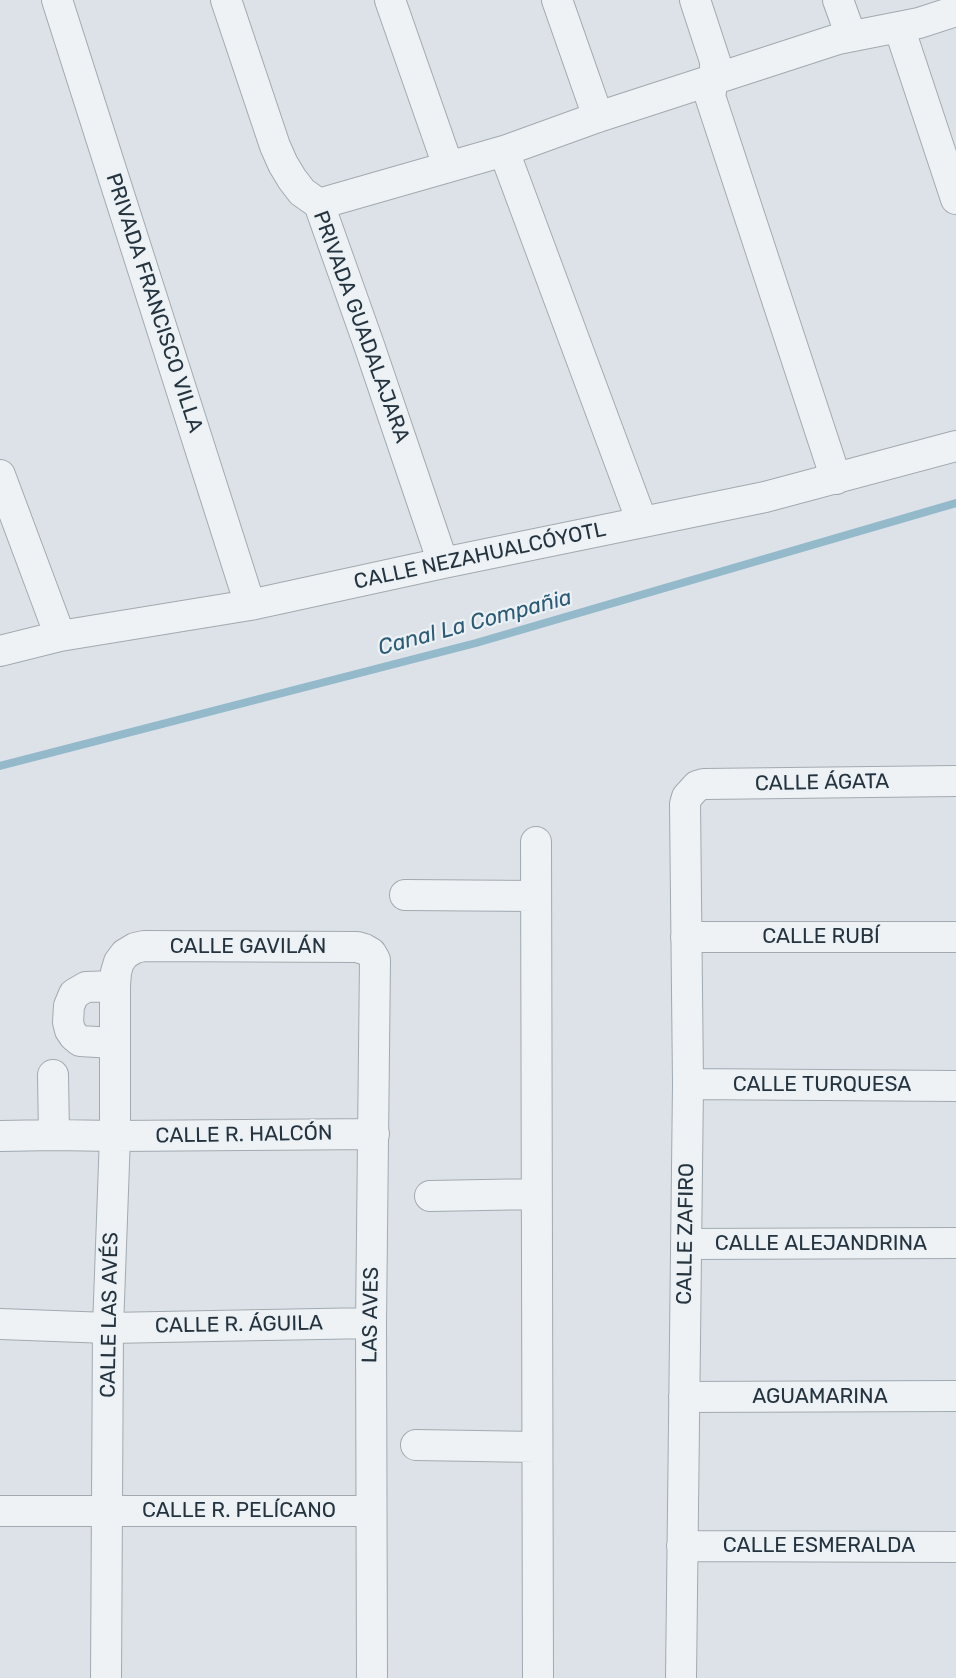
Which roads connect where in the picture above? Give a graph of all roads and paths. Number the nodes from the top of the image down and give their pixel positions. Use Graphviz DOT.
graph roads {
  1 [pos="57,0"];
  2 [pos="226,0"];
  3 [pos="390,0"];
  4 [pos="557,0"];
  5 [pos="695,0"];
  6 [pos="838,0"];
  7 [pos="956,11"];
  8 [pos="899,27"];
  9 [pos="851,36"];
  10 [pos="713,80"];
  11 [pos="598,117"];
  12 [pos="504,151"];
  13 [pos="448,166"];
  14 [pos="956,199"];
  15 [pos="319,204"];
  16 [pos="956,446"];
  17 [pos="0,475"];
  18 [pos="836,479"];
  19 [pos="642,522"];
  20 [pos="442,563"];
  21 [pos="250,605"];
  22 [pos="60,636"];
  23 [pos="0,651"];
  24 [pos="956,781"];
  25 [pos="691,791"];
  26 [pos="536,842"];
  27 [pos="405,895"];
  28 [pos="536,896"];
  29 [pos="686,937"];
  30 [pos="956,937"];
  31 [pos="371,953"];
  32 [pos="125,954"];
  33 [pos="115,986"];
  34 [pos="114,1043"];
  35 [pos="53,1075"];
  36 [pos="688,1084"];
  37 [pos="956,1086"];
  38 [pos="374,1134"];
  39 [pos="54,1135"];
  40 [pos="0,1136"];
  41 [pos="114,1136"];
  42 [pos="536,1194"];
  43 [pos="430,1196"];
  44 [pos="956,1243"];
  45 [pos="686,1244"];
  46 [pos="371,1323"];
  47 [pos="0,1324"];
  48 [pos="108,1328"];
  49 [pos="956,1396"];
  50 [pos="684,1397"];
  51 [pos="416,1445"];
  52 [pos="536,1447"];
  53 [pos="107,1510"];
  54 [pos="0,1511"];
  55 [pos="371,1511"];
  56 [pos="682,1546"];
  57 [pos="956,1547"];
  58 [pos="106,1678"];
  59 [pos="372,1678"];
  60 [pos="537,1678"];
  61 [pos="681,1678"];
  1 -- 21 [label="street, PRIVADA FRANCISCO VILLA"];
  2 -- 15 [label="street, PRIVADA GUADALAJARA"];
  3 -- 13 [label="street"];
  4 -- 11 [label="street"];
  5 -- 10 [label="street"];
  6 -- 9 [label="street"];
  7 -- 8 [label="street"];
  8 -- 9 [label="street"];
  8 -- 14 [label="street"];
  9 -- 10 [label="street"];
  10 -- 11 [label="street"];
  10 -- 18 [label="street"];
  11 -- 12 [label="street"];
  12 -- 13 [label="street"];
  12 -- 19 [label="street"];
  13 -- 15 [label="street"];
  15 -- 20 [label="street, PRIVADA GUADALAJARA"];
  16 -- 18 [label="street, CALLE NEZAHUALCÓYOTL"];
  17 -- 22 [label="street"];
  18 -- 19 [label="street, CALLE NEZAHUALCÓYOTL"];
  19 -- 20 [label="street, CALLE NEZAHUALCÓYOTL"];
  20 -- 21 [label="street, CALLE NEZAHUALCÓYOTL"];
  21 -- 22 [label="street, CALLE NEZAHUALCÓYOTL"];
  22 -- 23 [label="street, CALLE NEZAHUALCÓYOTL"];
  24 -- 25 [label="street, CALLE ÁGATA"];
  25 -- 29 [label="street, CALLE ZAFIRO"];
  26 -- 28 [label="street"];
  27 -- 28 [label="street"];
  28 -- 42 [label="street"];
  29 -- 30 [label="street, CALLE RUBÍ"];
  29 -- 36 [label="street, CALLE ZAFIRO"];
  31 -- 32 [label="street, CALLE GAVILÁN"];
  31 -- 38 [label="street, LAS AVES"];
  32 -- 33 [label="street, CALLE LAS AVÉS"];
  33 -- 34 [label="street, CALLE LAS AVÉS"];
  33 -- 34 [label="street"];
  34 -- 41 [label="street, CALLE LAS AVÉS"];
  35 -- 39 [label="street"];
  36 -- 37 [label="street, CALLE TURQUESA"];
  36 -- 45 [label="street, CALLE ZAFIRO"];
  38 -- 41 [label="street, CALLE R. HALCÓN"];
  38 -- 46 [label="street, LAS AVES"];
  39 -- 40 [label="street, CALLE R. HALCÓN"];
  39 -- 41 [label="street, CALLE R. HALCÓN"];
  41 -- 48 [label="street, CALLE LAS AVÉS"];
  42 -- 43 [label="street"];
  42 -- 52 [label="street"];
  44 -- 45 [label="street, CALLE ALEJANDRINA"];
  45 -- 50 [label="street, CALLE ZAFIRO"];
  46 -- 48 [label="street, CALLE R. ÁGUILA"];
  46 -- 55 [label="street, LAS AVES"];
  47 -- 48 [label="street, CALLE R. ÁGUILA"];
  48 -- 53 [label="street, CALLE LAS AVÉS"];
  49 -- 50 [label="street, AGUAMARINA"];
  50 -- 56 [label="street, CALLE ZAFIRO"];
  51 -- 52 [label="street"];
  52 -- 60 [label="street"];
  53 -- 54 [label="street, CALLE R. PELÍCANO"];
  53 -- 55 [label="street, CALLE R. PELÍCANO"];
  53 -- 58 [label="street, CALLE LAS AVÉS"];
  55 -- 59 [label="street, LAS AVES"];
  56 -- 57 [label="street, CALLE ESMERALDA"];
  56 -- 61 [label="street, CALLE ZAFIRO"];
}
